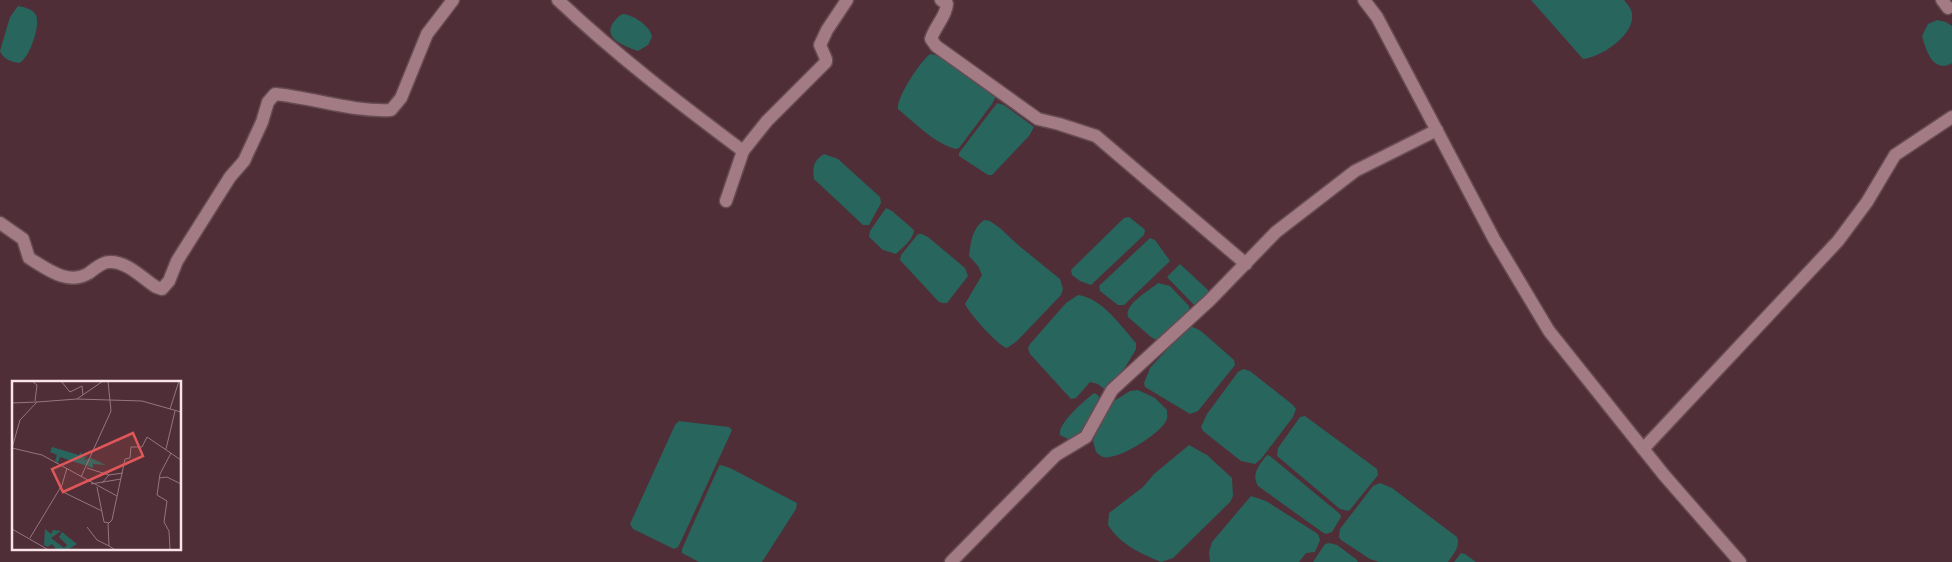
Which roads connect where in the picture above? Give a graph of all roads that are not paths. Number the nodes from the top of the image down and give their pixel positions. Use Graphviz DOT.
graph roads {
  1 [pos="453,0"];
  2 [pos="558,0"];
  3 [pos="847,0"];
  4 [pos="941,0"];
  5 [pos="1364,0"];
  6 [pos="1952,118"];
  7 [pos="1437,130"];
  8 [pos="743,150"];
  9 [pos="726,201"];
  10 [pos="0,223"];
  11 [pos="1246,264"];
  12 [pos="1643,449"];
  13 [pos="951,562"];
  14 [pos="1740,562"];
  1 -- 10 [label="street"];
  2 -- 8 [label="street"];
  3 -- 8 [label="street"];
  4 -- 11 [label="street"];
  5 -- 7 [label="street"];
  6 -- 12 [label="street"];
  7 -- 11 [label="street"];
  7 -- 12 [label="street"];
  8 -- 9 [label="street"];
  11 -- 13 [label="street"];
  12 -- 14 [label="street"];
}
